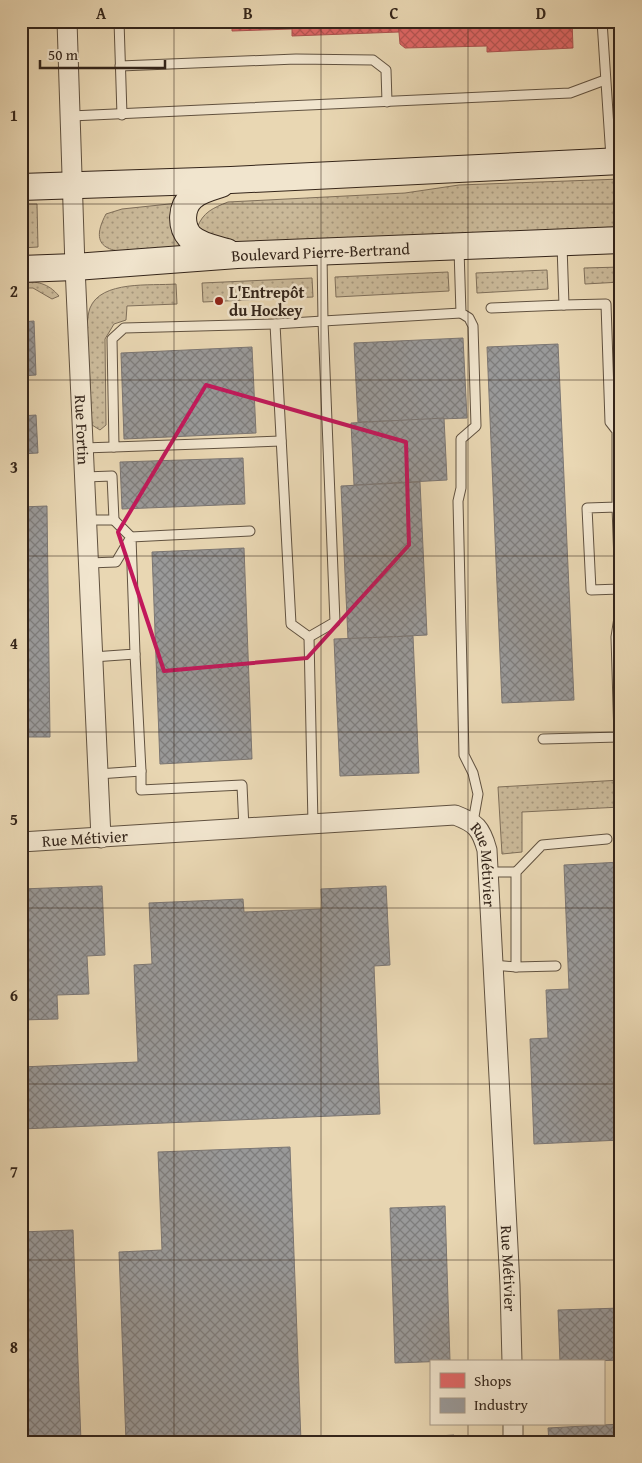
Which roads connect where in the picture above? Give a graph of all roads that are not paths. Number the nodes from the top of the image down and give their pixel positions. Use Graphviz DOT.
graph roads {
  1 [pos="67,21"];
  2 [pos="120,21"];
  3 [pos="602,21"];
  4 [pos="120,66"];
  5 [pos="605,80"];
  6 [pos="387,102"];
  7 [pos="122,115"];
  8 [pos="71,116"];
  9 [pos="616,161"];
  10 [pos="231,180"];
  11 [pos="73,185"];
  12 [pos="21,187"];
  13 [pos="621,240"];
  14 [pos="562,242"];
  15 [pos="458,246"];
  16 [pos="322,252"];
  17 [pos="237,255"];
  18 [pos="75,267"];
  19 [pos="21,269"];
  20 [pos="564,305"];
  21 [pos="491,308"];
  22 [pos="461,313"];
  23 [pos="323,321"];
  24 [pos="275,324"];
  25 [pos="281,441"];
  26 [pos="114,447"];
  27 [pos="83,448"];
  28 [pos="85,478"];
  29 [pos="618,507"];
  30 [pos="87,520"];
  31 [pos="114,520"];
  32 [pos="250,531"];
  33 [pos="131,537"];
  34 [pos="89,563"];
  35 [pos="620,589"];
  36 [pos="309,637"];
  37 [pos="135,654"];
  38 [pos="93,657"];
  39 [pos="542,739"];
  40 [pos="141,771"];
  41 [pos="98,774"];
  42 [pos="473,822"];
  43 [pos="312,824"];
  44 [pos="244,828"];
  45 [pos="101,838"];
  46 [pos="607,839"];
  47 [pos="21,842"];
  48 [pos="488,872"];
  49 [pos="516,872"];
  50 [pos="493,965"];
  51 [pos="556,966"];
  52 [pos="516,967"];
  53 [pos="512,1360"];
  54 [pos="513,1426"];
  55 [pos="513,1442"];
  1 -- 8 [label="street, Rue Fortin"];
  2 -- 4 [label="lane"];
  3 -- 5 [label="lane"];
  4 -- 6 [label="lane"];
  4 -- 7 [label="lane"];
  5 -- 6 [label="lane"];
  5 -- 9 [label="lane"];
  6 -- 7 [label="lane"];
  7 -- 8 [label="lane"];
  8 -- 11 [label="street, Rue Fortin"];
  9 -- 10 [label="main road"];
  10 -- 11 [label="main road"];
  10 -- 17 [label="main road"];
  11 -- 12 [label="main road"];
  11 -- 18 [label="street, Rue Fortin"];
  13 -- 14 [label="main road, Boulevard Pierre-Bertrand"];
  14 -- 15 [label="main road, Boulevard Pierre-Bertrand"];
  14 -- 20 [label="lane"];
  15 -- 16 [label="main road, Boulevard Pierre-Bertrand"];
  15 -- 22 [label="lane"];
  16 -- 17 [label="main road, Boulevard Pierre-Bertrand"];
  16 -- 23 [label="lane"];
  17 -- 18 [label="main road, Boulevard Pierre-Bertrand"];
  18 -- 19 [label="main road, Boulevard Pierre-Bertrand"];
  18 -- 27 [label="street, Rue Fortin"];
  20 -- 21 [label="lane"];
  20 -- 29 [label="lane"];
  22 -- 23 [label="lane"];
  22 -- 42 [label="lane"];
  23 -- 24 [label="lane"];
  23 -- 36 [label="lane"];
  24 -- 25 [label="lane"];
  24 -- 26 [label="lane"];
  25 -- 26 [label="lane"];
  25 -- 36 [label="lane"];
  26 -- 27 [label="lane"];
  27 -- 28 [label="street, Rue Fortin"];
  28 -- 30 [label="street, Rue Fortin"];
  28 -- 31 [label="lane"];
  29 -- 35 [label="lane"];
  29 -- 35 [label="lane"];
  30 -- 31 [label="lane"];
  30 -- 34 [label="street, Rue Fortin"];
  31 -- 33 [label="lane"];
  32 -- 33 [label="lane"];
  33 -- 34 [label="lane"];
  33 -- 37 [label="lane"];
  34 -- 38 [label="street, Rue Fortin"];
  35 -- 39 [label="lane"];
  36 -- 43 [label="lane"];
  37 -- 38 [label="lane"];
  37 -- 40 [label="lane"];
  38 -- 41 [label="street, Rue Fortin"];
  40 -- 41 [label="lane"];
  40 -- 44 [label="lane"];
  41 -- 45 [label="street, Rue Fortin"];
  42 -- 43 [label="street, Rue Métivier"];
  42 -- 48 [label="street, Rue Métivier"];
  43 -- 44 [label="street, Rue Métivier"];
  44 -- 45 [label="street, Rue Métivier"];
  45 -- 47 [label="street, Rue Métivier"];
  46 -- 49 [label="lane"];
  48 -- 49 [label="lane"];
  48 -- 50 [label="street, Rue Métivier"];
  49 -- 52 [label="lane"];
  50 -- 52 [label="lane"];
  50 -- 53 [label="street, Rue Métivier"];
  51 -- 52 [label="lane"];
  54 -- 55 [label="street"];
}
